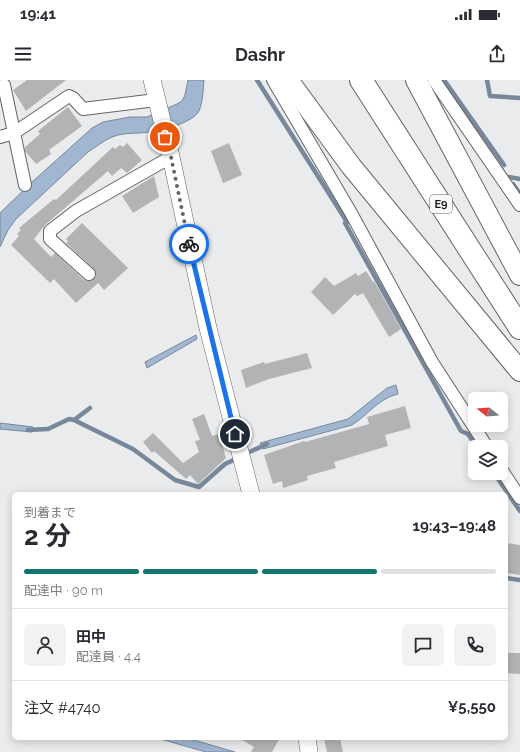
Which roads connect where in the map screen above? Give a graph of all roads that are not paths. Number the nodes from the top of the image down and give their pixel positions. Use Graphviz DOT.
graph roads {
  1 [pos="152,80"];
  2 [pos="273,80"];
  3 [pos="288,80"];
  4 [pos="362,80"];
  5 [pos="374,80"];
  6 [pos="416,80"];
  7 [pos="434,80"];
  8 [pos="4,85"];
  9 [pos="156,100"];
  10 [pos="14,133"];
  11 [pos="0,137"];
  12 [pos="171,157"];
  13 [pos="25,185"];
  14 [pos="520,205"];
  15 [pos="89,274"];
  16 [pos="520,275"];
  17 [pos="520,312"];
  18 [pos="520,328"];
  19 [pos="520,371"];
  20 [pos="482,440"];
  21 [pos="508,480"];
  22 [pos="250,492"];
  23 [pos="520,498"];
  24 [pos="307,740"];
  25 [pos="309,752"];
  1 -- 9 [label="main road"];
  2 -- 20 [label="street"];
  3 -- 19 [label="highway"];
  4 -- 18 [label="highway, E9"];
  5 -- 17 [label="highway, E9"];
  6 -- 16 [label="highway"];
  7 -- 14 [label="street"];
  8 -- 10 [label="street"];
  9 -- 10 [label="street"];
  9 -- 12 [label="main road"];
  10 -- 11 [label="street"];
  10 -- 13 [label="street"];
  12 -- 15 [label="street"];
  12 -- 22 [label="main road"];
  21 -- 23 [label="street"];
  24 -- 25 [label="main road"];
}
